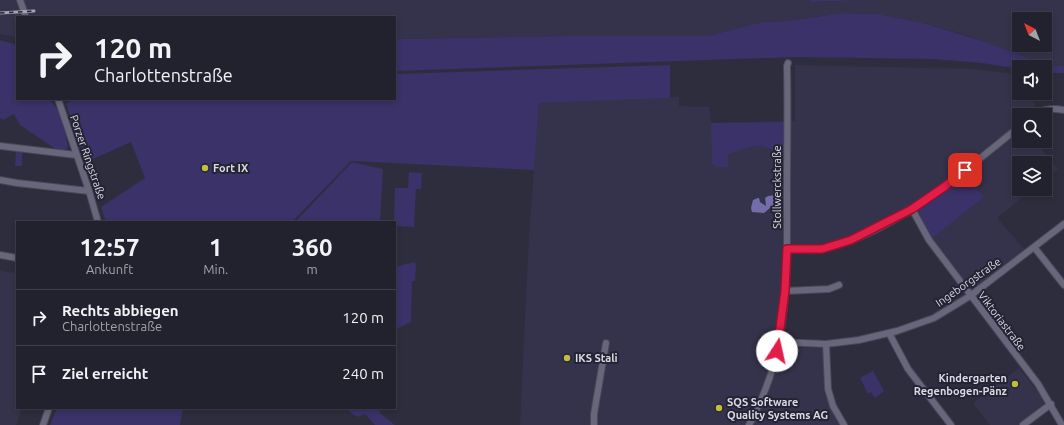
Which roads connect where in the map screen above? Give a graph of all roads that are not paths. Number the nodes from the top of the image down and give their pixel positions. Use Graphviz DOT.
graph roads {
  1 [pos="20,0"];
  2 [pos="26,16"];
  3 [pos="788,63"];
  4 [pos="58,100"];
  5 [pos="1052,108"];
  6 [pos="1064,110"];
  7 [pos="1012,133"];
  8 [pos="0,146"];
  9 [pos="76,155"];
  10 [pos="0,180"];
  11 [pos="89,191"];
  12 [pos="912,209"];
  13 [pos="98,221"];
  14 [pos="1064,224"];
  15 [pos="1034,247"];
  16 [pos="787,249"];
  17 [pos="0,255"];
  18 [pos="16,258"];
  19 [pos="839,285"];
  20 [pos="1064,285"];
  21 [pos="785,291"];
  22 [pos="970,296"];
  23 [pos="889,333"];
  24 [pos="779,342"];
  25 [pos="606,343"];
  26 [pos="826,344"];
  27 [pos="1051,404"];
  28 [pos="49,409"];
  29 [pos="43,425"];
  30 [pos="594,425"];
  31 [pos="750,425"];
  32 [pos="844,425"];
  33 [pos="951,425"];
  34 [pos="1023,425"];
  35 [pos="1062,425"];
  1 -- 2 [label="street"];
  3 -- 16 [label="street, Stollwerckstraße"];
  4 -- 9 [label="street, Porzer Ringstraße"];
  5 -- 6 [label="street"];
  7 -- 12 [label="street"];
  8 -- 9 [label="street"];
  9 -- 11 [label="street, Porzer Ringstraße"];
  10 -- 11 [label="street"];
  11 -- 13 [label="street, Porzer Ringstraße"];
  12 -- 16 [label="street"];
  12 -- 22 [label="street, Viktoriastraße"];
  14 -- 15 [label="street, Ingeborgstraße"];
  15 -- 20 [label="street"];
  15 -- 22 [label="street, Ingeborgstraße"];
  16 -- 21 [label="street, Stollwerckstraße"];
  17 -- 18 [label="street"];
  19 -- 21 [label="street"];
  21 -- 24 [label="street, Stollwerckstraße"];
  22 -- 23 [label="street, Ingeborgstraße"];
  22 -- 27 [label="street, Viktoriastraße"];
  23 -- 26 [label="street, Ingeborgstraße"];
  23 -- 33 [label="street"];
  24 -- 26 [label="street, Ingeborgstraße"];
  24 -- 31 [label="street, Stollwerckstraße"];
  25 -- 30 [label="street"];
  26 -- 32 [label="street"];
  27 -- 34 [label="street"];
  27 -- 35 [label="street, Viktoriastraße"];
  28 -- 29 [label="street"];
}
